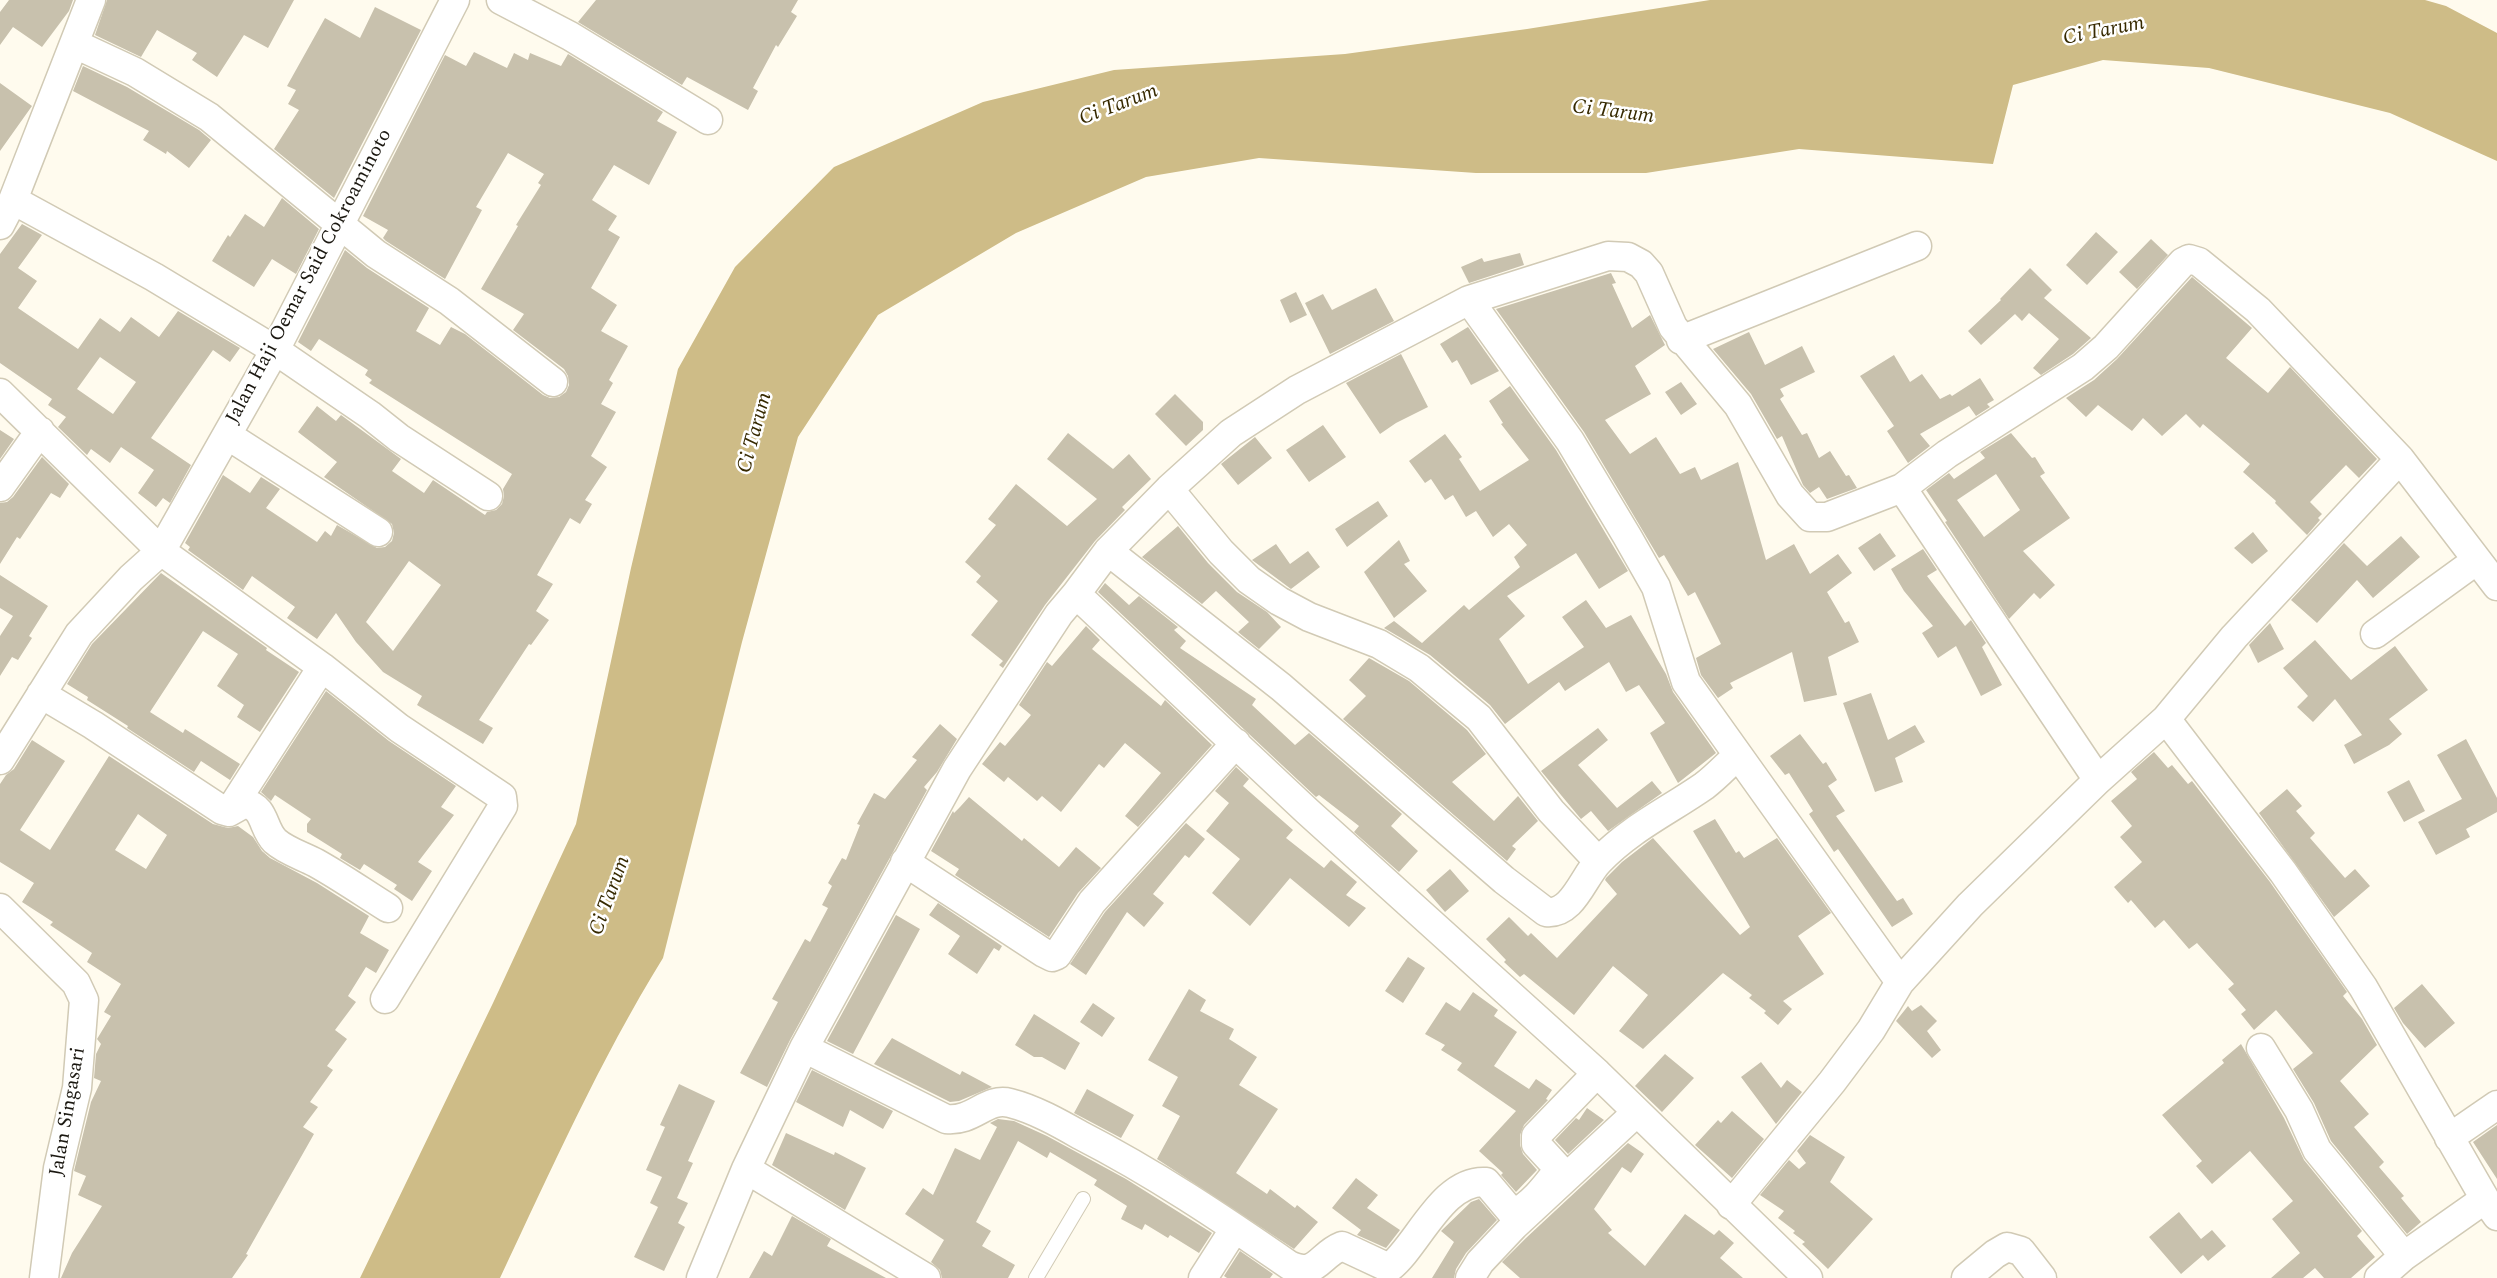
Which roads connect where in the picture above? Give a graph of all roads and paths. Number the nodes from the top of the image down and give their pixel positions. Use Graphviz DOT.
graph roads {
  1 [pos="92,0"];
  2 [pos="455,0"];
  3 [pos="501,0"];
  4 [pos="75,44"];
  5 [pos="708,120"];
  6 [pos="14,200"];
  7 [pos="338,224"];
  8 [pos="0,225"];
  9 [pos="1917,246"];
  10 [pos="1469,300"];
  11 [pos="1681,339"];
  12 [pos="275,350"];
  13 [pos="554,382"];
  14 [pos="1,396"];
  15 [pos="40,431"];
  16 [pos="227,435"];
  17 [pos="2400,459"];
  18 [pos="0,486"];
  19 [pos="1902,488"];
  20 [pos="1169,489"];
  21 [pos="488,496"];
  22 [pos="378,532"];
  23 [pos="161,551"];
  24 [pos="1108,551"];
  25 [pos="2477,561"];
  26 [pos="2497,586"];
  27 [pos="1076,594"];
  28 [pos="2375,634"];
  29 [pos="322,667"];
  30 [pos="41,694"];
  31 [pos="2166,719"];
  32 [pos="1236,743"];
  33 [pos="1738,755"];
  34 [pos="0,760"];
  35 [pos="2098,780"];
  36 [pos="229,812"];
  37 [pos="1598,861"];
  38 [pos="905,862"];
  39 [pos="0,908"];
  40 [pos="388,908"];
  41 [pos="1900,982"];
  42 [pos="385,999"];
  43 [pos="804,1048"];
  44 [pos="2261,1048"];
  45 [pos="1597,1073"];
  46 [pos="2497,1106"];
  47 [pos="1637,1112"];
  48 [pos="2450,1138"];
  49 [pos="746,1169"];
  50 [pos="1083,1199"];
  51 [pos="1731,1205"];
  52 [pos="2491,1207"];
  53 [pos="1235,1228"];
  54 [pos="2404,1256"];
  55 [pos="1803,1276"];
  56 [pos="44,1278"];
  57 [pos="701,1278"];
  58 [pos="926,1278"];
  59 [pos="1036,1278"];
  60 [pos="1203,1278"];
  61 [pos="1470,1278"];
  62 [pos="1966,1278"];
  63 [pos="2042,1278"];
  64 [pos="2379,1278"];
  1 -- 4 [label="street"];
  2 -- 7 [label="street, Jalan Haji Oemar Said Cokroaminoto"];
  3 -- 5 [label="street"];
  4 -- 6 [label="street"];
  4 -- 7 [label="street"];
  6 -- 8 [label="street"];
  6 -- 12 [label="street"];
  7 -- 12 [label="street, Jalan Haji Oemar Said Cokroaminoto"];
  7 -- 13 [label="street"];
  9 -- 11 [label="street"];
  10 -- 11 [label="street"];
  10 -- 20 [label="street"];
  10 -- 33 [label="street"];
  11 -- 19 [label="street"];
  12 -- 16 [label="street, Jalan Haji Oemar Said Cokroaminoto"];
  12 -- 21 [label="street"];
  14 -- 15 [label="street"];
  15 -- 18 [label="street"];
  15 -- 23 [label="street"];
  16 -- 22 [label="street"];
  16 -- 23 [label="street, Jalan Haji Oemar Said Cokroaminoto"];
  17 -- 19 [label="street"];
  17 -- 25 [label="street"];
  17 -- 31 [label="street"];
  19 -- 35 [label="street"];
  20 -- 24 [label="street"];
  20 -- 37 [label="street"];
  23 -- 29 [label="street"];
  23 -- 30 [label="street"];
  24 -- 27 [label="street"];
  24 -- 37 [label="street"];
  25 -- 26 [label="street"];
  25 -- 28 [label="street"];
  27 -- 32 [label="street"];
  27 -- 38 [label="street"];
  29 -- 36 [label="street"];
  29 -- 42 [label="street"];
  30 -- 34 [label="street"];
  30 -- 36 [label="street"];
  31 -- 35 [label="street"];
  31 -- 48 [label="street"];
  32 -- 38 [label="street"];
  32 -- 45 [label="street"];
  33 -- 37 [label="street"];
  33 -- 41 [label="street"];
  35 -- 41 [label="street"];
  36 -- 40 [label="street"];
  38 -- 43 [label="street"];
  39 -- 56 [label="street, Jalan Singasari"];
  41 -- 51 [label="street"];
  43 -- 49 [label="street"];
  43 -- 53 [label="street"];
  44 -- 54 [label="street"];
  45 -- 47 [label="street"];
  45 -- 53 [label="street"];
  46 -- 48 [label="street"];
  47 -- 51 [label="street"];
  47 -- 61 [label="street"];
  48 -- 52 [label="street"];
  49 -- 57 [label="street"];
  49 -- 58 [label="street"];
  50 -- 59 [label="lane"];
  51 -- 55 [label="street"];
  52 -- 54 [label="street"];
  53 -- 60 [label="street"];
  54 -- 64 [label="street"];
  62 -- 63 [label="street"];
}
